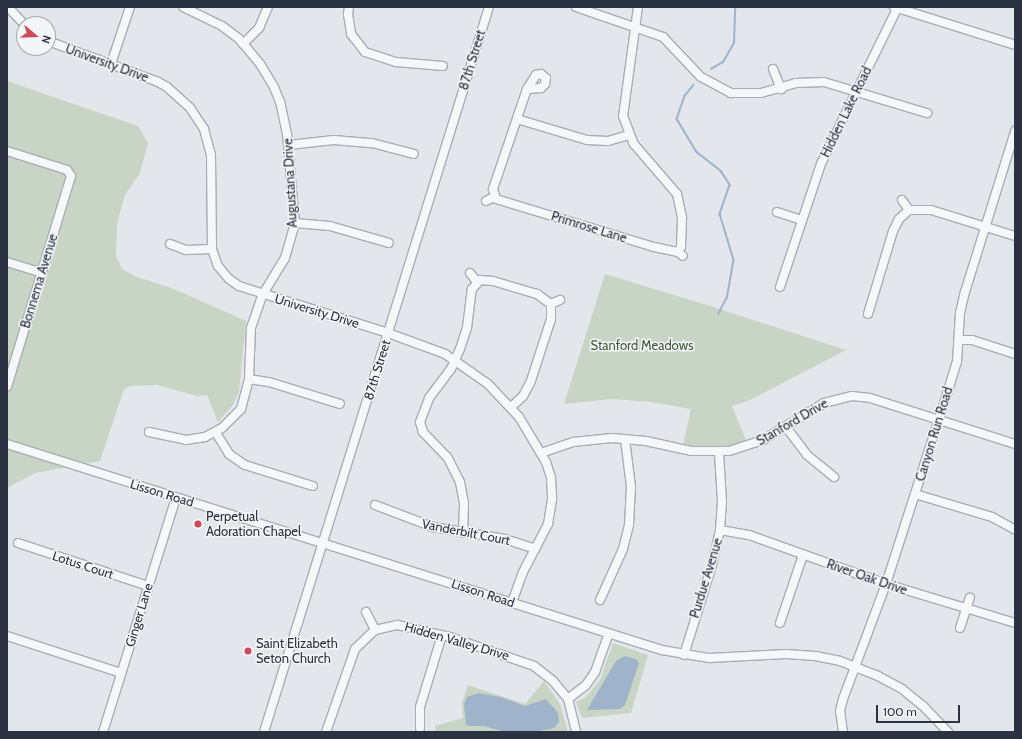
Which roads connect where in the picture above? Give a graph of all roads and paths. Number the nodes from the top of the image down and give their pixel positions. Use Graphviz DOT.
graph roads {
  1 [pos="130,7"];
  2 [pos="183,7"];
  3 [pos="268,7"];
  4 [pos="349,7"];
  5 [pos="489,7"];
  6 [pos="576,7"];
  7 [pos="638,7"];
  8 [pos="896,7"];
  9 [pos="8,11"];
  10 [pos="16,18"];
  11 [pos="637,26"];
  12 [pos="56,44"];
  13 [pos="243,44"];
  14 [pos="1015,45"];
  15 [pos="111,64"];
  16 [pos="443,66"];
  17 [pos="773,69"];
  18 [pos="527,89"];
  19 [pos="781,89"];
  20 [pos="856,91"];
  21 [pos="927,113"];
  22 [pos="517,119"];
  23 [pos="1015,131"];
  24 [pos="629,135"];
  25 [pos="1014,140"];
  26 [pos="289,145"];
  27 [pos="7,151"];
  28 [pos="414,154"];
  29 [pos="494,197"];
  30 [pos="902,200"];
  31 [pos="486,201"];
  32 [pos="909,210"];
  33 [pos="777,212"];
  34 [pos="801,220"];
  35 [pos="295,223"];
  36 [pos="985,227"];
  37 [pos="1015,236"];
  38 [pos="389,243"];
  39 [pos="170,244"];
  40 [pos="212,248"];
  41 [pos="7,262"];
  42 [pos="42,273"];
  43 [pos="470,273"];
  44 [pos="477,282"];
  45 [pos="780,287"];
  46 [pos="263,294"];
  47 [pos="560,300"];
  48 [pos="551,304"];
  49 [pos="868,314"];
  50 [pos="388,333"];
  51 [pos="959,340"];
  52 [pos="1015,354"];
  53 [pos="455,360"];
  54 [pos="9,371"];
  55 [pos="249,379"];
  56 [pos="7,387"];
  57 [pos="340,404"];
  58 [pos="511,407"];
  59 [pos="939,420"];
  60 [pos="786,427"];
  61 [pos="149,432"];
  62 [pos="216,433"];
  63 [pos="625,439"];
  64 [pos="7,444"];
  65 [pos="1015,444"];
  66 [pos="541,453"];
  67 [pos="719,453"];
  68 [pos="834,477"];
  69 [pos="313,486"];
  70 [pos="916,494"];
  71 [pos="176,498"];
  72 [pos="375,505"];
  73 [pos="720,530"];
  74 [pos="1015,530"];
  75 [pos="463,533"];
  76 [pos="18,543"];
  77 [pos="323,543"];
  78 [pos="535,549"];
  79 [pos="803,554"];
  80 [pos="886,584"];
  81 [pos="148,586"];
  82 [pos="970,598"];
  83 [pos="600,600"];
  84 [pos="512,603"];
  85 [pos="966,610"];
  86 [pos="366,612"];
  87 [pos="780,623"];
  88 [pos="1015,623"];
  89 [pos="960,628"];
  90 [pos="375,630"];
  91 [pos="608,633"];
  92 [pos="442,635"];
  93 [pos="7,636"];
  94 [pos="684,655"];
  95 [pos="855,666"];
  96 [pos="121,673"];
  97 [pos="568,699"];
  98 [pos="420,728"];
  99 [pos="103,732"];
  100 [pos="264,732"];
  101 [pos="326,732"];
  102 [pos="576,732"];
  103 [pos="842,732"];
  104 [pos="948,732"];
  1 -- 15 [label="street"];
  2 -- 13 [label="street, Augustana Drive"];
  3 -- 13 [label="street"];
  4 -- 16 [label="street"];
  5 -- 50 [label="street, 87th Street"];
  6 -- 11 [label="street"];
  7 -- 11 [label="street"];
  8 -- 14 [label="street"];
  8 -- 20 [label="street, Hidden Lake Road"];
  9 -- 10 [label="street"];
  11 -- 19 [label="street"];
  11 -- 24 [label="street"];
  12 -- 15 [label="street, University Drive"];
  13 -- 26 [label="street, Augustana Drive"];
  15 -- 40 [label="street, University Drive"];
  17 -- 19 [label="street"];
  18 -- 22 [label="street"];
  19 -- 20 [label="street"];
  20 -- 21 [label="street"];
  20 -- 34 [label="street, Hidden Lake Road"];
  22 -- 24 [label="street"];
  22 -- 29 [label="street"];
  23 -- 25 [label="street, Canyon Run Road"];
  24 -- 29 [label="street, Primrose Lane"];
  25 -- 36 [label="street, Canyon Run Road"];
  26 -- 28 [label="street"];
  26 -- 35 [label="street, Augustana Drive"];
  27 -- 42 [label="street, Bonnema Avenue"];
  29 -- 31 [label="street"];
  30 -- 32 [label="street"];
  32 -- 36 [label="street"];
  32 -- 49 [label="street"];
  33 -- 34 [label="street"];
  34 -- 45 [label="street, Hidden Lake Road"];
  35 -- 38 [label="street"];
  35 -- 46 [label="street, Augustana Drive"];
  36 -- 37 [label="street"];
  36 -- 51 [label="street, Canyon Run Road"];
  39 -- 40 [label="street"];
  40 -- 46 [label="street, University Drive"];
  41 -- 42 [label="street"];
  42 -- 54 [label="street, Bonnema Avenue"];
  43 -- 44 [label="street"];
  44 -- 48 [label="street"];
  44 -- 53 [label="street"];
  46 -- 50 [label="street, University Drive"];
  46 -- 55 [label="street, Augustana Drive"];
  47 -- 48 [label="street"];
  48 -- 58 [label="street"];
  50 -- 53 [label="street, University Drive"];
  50 -- 77 [label="street, 87th Street"];
  51 -- 52 [label="street"];
  51 -- 59 [label="street, Canyon Run Road"];
  53 -- 58 [label="street, University Drive"];
  53 -- 75 [label="street"];
  54 -- 56 [label="street, Bonnema Avenue"];
  55 -- 57 [label="street"];
  55 -- 62 [label="street, Augustana Drive"];
  58 -- 66 [label="street, University Drive"];
  59 -- 60 [label="street, Stanford Drive"];
  59 -- 65 [label="street, Stanford Drive"];
  59 -- 70 [label="street, Canyon Run Road"];
  60 -- 67 [label="street, Stanford Drive"];
  60 -- 68 [label="street"];
  61 -- 62 [label="street"];
  62 -- 69 [label="street"];
  63 -- 66 [label="street, Stanford Drive"];
  63 -- 67 [label="street, Stanford Drive"];
  63 -- 83 [label="street"];
  64 -- 71 [label="street, Lisson Road"];
  66 -- 78 [label="street, University Drive"];
  67 -- 73 [label="street, Purdue Avenue"];
  70 -- 74 [label="street"];
  70 -- 80 [label="street, Canyon Run Road"];
  71 -- 77 [label="street, Lisson Road"];
  71 -- 81 [label="street, Ginger Lane"];
  72 -- 75 [label="street, Vanderbilt Court"];
  73 -- 79 [label="street, River Oak Drive"];
  73 -- 94 [label="street, Purdue Avenue"];
  75 -- 78 [label="street, Vanderbilt Court"];
  76 -- 81 [label="street, Lotus Court"];
  77 -- 84 [label="street, Lisson Road"];
  77 -- 100 [label="street, 87th Street"];
  78 -- 84 [label="street, University Drive"];
  79 -- 80 [label="street, River Oak Drive"];
  79 -- 87 [label="street"];
  80 -- 85 [label="street, River Oak Drive"];
  80 -- 95 [label="street, Canyon Run Road"];
  81 -- 96 [label="street, Ginger Lane"];
  82 -- 85 [label="street"];
  84 -- 91 [label="street, Lisson Road"];
  85 -- 88 [label="street, River Oak Drive"];
  85 -- 89 [label="street"];
  86 -- 90 [label="street"];
  90 -- 92 [label="street, Hidden Valley Drive"];
  90 -- 101 [label="street"];
  91 -- 94 [label="street, Lisson Road"];
  91 -- 97 [label="street"];
  92 -- 97 [label="street, Hidden Valley Drive"];
  92 -- 98 [label="street"];
  93 -- 96 [label="street"];
  94 -- 95 [label="street, Lisson Road"];
  95 -- 103 [label="street, Canyon Run Road"];
  95 -- 104 [label="street, Lisson Road"];
  96 -- 99 [label="street, Ginger Lane"];
  97 -- 102 [label="street"];
}
